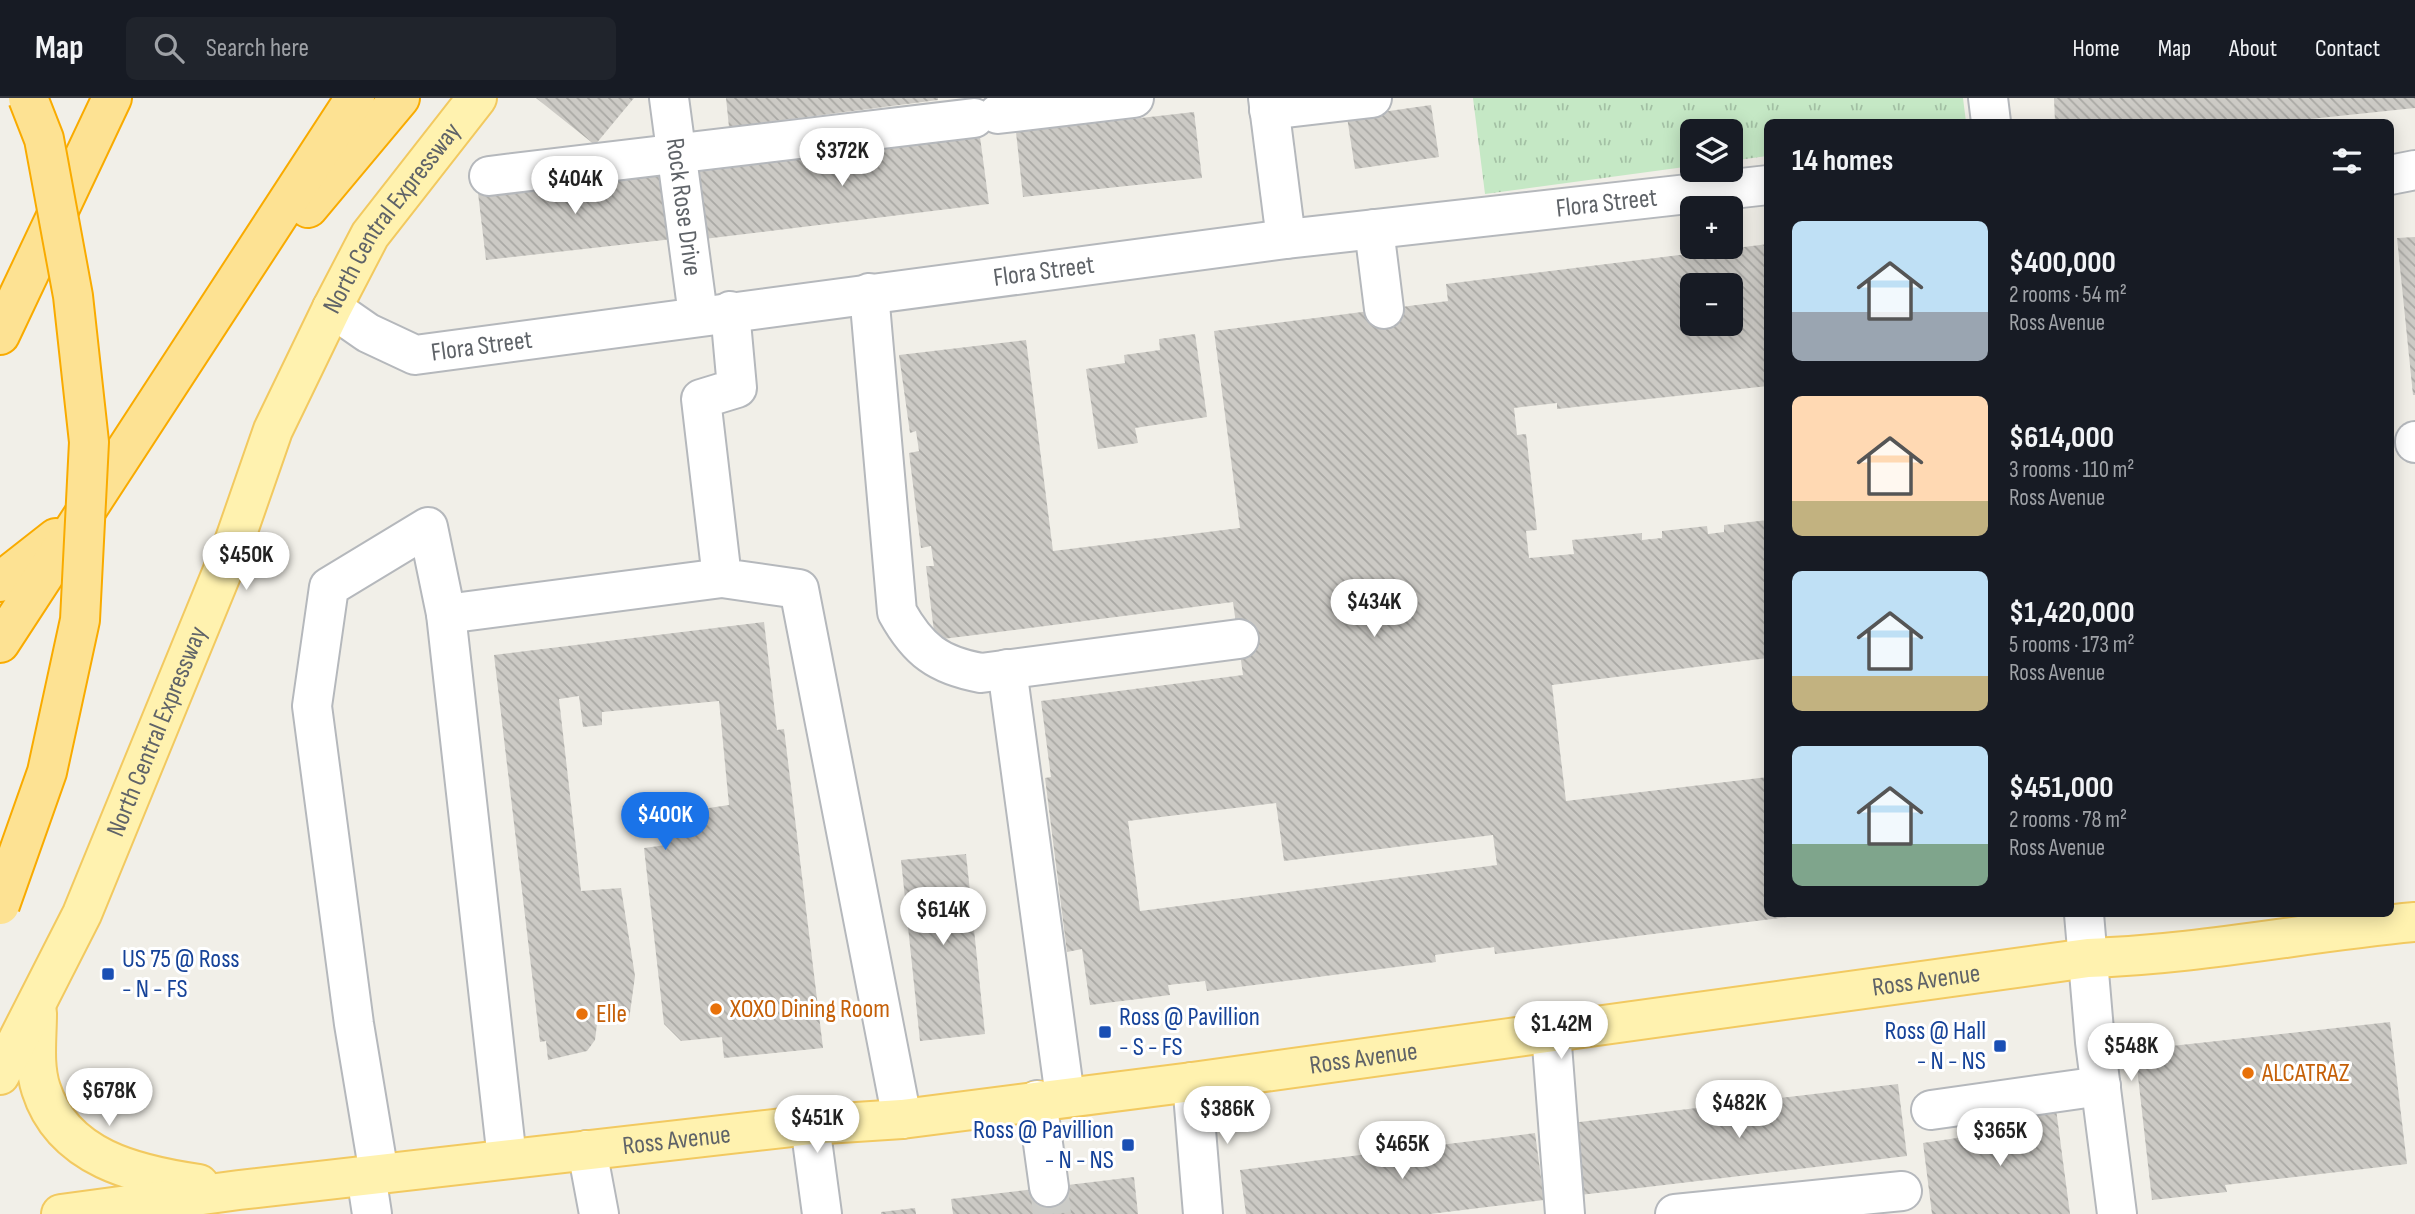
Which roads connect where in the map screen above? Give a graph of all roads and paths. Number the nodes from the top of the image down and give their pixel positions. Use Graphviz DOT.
graph roads {
  1 [pos="28,98"];
  2 [pos="110,98"];
  3 [pos="355,98"];
  4 [pos="400,98"];
  5 [pos="477,98"];
  6 [pos="669,98"];
  7 [pos="1134,98"];
  8 [pos="1372,98"];
  9 [pos="1988,98"];
  10 [pos="1269,104"];
  11 [pos="1991,119"];
  12 [pos="677,154"];
  13 [pos="2415,170"];
  14 [pos="2394,174"];
  15 [pos="489,176"];
  16 [pos="1764,185"];
  17 [pos="1374,229"];
  18 [pos="1286,239"];
  19 [pos="0,277"];
  20 [pos="869,293"];
  21 [pos="332,308"];
  22 [pos="1384,309"];
  23 [pos="714,313"];
  24 [pos="0,335"];
  25 [pos="157,403"];
  26 [pos="85,515"];
  27 [pos="722,578"];
  28 [pos="0,582"];
  29 [pos="446,614"];
  30 [pos="1239,639"];
  31 [pos="0,643"];
  32 [pos="1007,669"];
  33 [pos="0,905"];
  34 [pos="2084,917"];
  35 [pos="2415,922"];
  36 [pos="2088,958"];
  37 [pos="37,1004"];
  38 [pos="1551,1032"];
  39 [pos="0,1075"];
  40 [pos="1192,1082"];
  41 [pos="2101,1086"];
  42 [pos="1051,1098"];
  43 [pos="1931,1110"];
  44 [pos="902,1119"];
  45 [pos="810,1125"];
  46 [pos="587,1150"];
  47 [pos="508,1159"];
  48 [pos="372,1174"];
  49 [pos="1049,1188"];
  50 [pos="1902,1191"];
  51 [pos="241,1202"];
  52 [pos="61,1214"];
  53 [pos="372,1214"];
  54 [pos="599,1214"];
  55 [pos="822,1214"];
  56 [pos="1203,1214"];
  57 [pos="1565,1214"];
  58 [pos="1675,1214"];
  59 [pos="2117,1214"];
  1 -- 33 [label="highway, bridge"];
  2 -- 19 [label="highway"];
  2 -- 24 [label="highway"];
  3 -- 25 [label="highway"];
  4 -- 25 [label="highway"];
  5 -- 21 [label="main road, North Central Expressway"];
  6 -- 12 [label="street, Rock Rose Drive"];
  7 -- 12 [label="street"];
  8 -- 10 [label="street"];
  9 -- 11 [label="street"];
  10 -- 18 [label="street"];
  12 -- 15 [label="street"];
  12 -- 23 [label="street, Rock Rose Drive"];
  13 -- 14 [label="street"];
  16 -- 17 [label="street, Flora Street"];
  17 -- 18 [label="street, Flora Street"];
  17 -- 22 [label="street"];
  18 -- 20 [label="street, Flora Street"];
  20 -- 23 [label="street, Flora Street"];
  20 -- 32 [label="street"];
  21 -- 23 [label="street, Flora Street"];
  21 -- 37 [label="main road, North Central Expressway"];
  23 -- 27 [label="street, Rock Rose Drive"];
  25 -- 26 [label="highway"];
  26 -- 28 [label="highway"];
  26 -- 31 [label="highway"];
  27 -- 29 [label="street"];
  27 -- 44 [label="street"];
  29 -- 47 [label="street"];
  29 -- 48 [label="street"];
  30 -- 32 [label="street"];
  32 -- 42 [label="street"];
  34 -- 36 [label="street"];
  35 -- 36 [label="main road, Ross Avenue"];
  36 -- 38 [label="main road, Ross Avenue"];
  36 -- 41 [label="street"];
  37 -- 39 [label="main road, North Central Expressway"];
  37 -- 51 [label="main road"];
  38 -- 40 [label="main road, Ross Avenue"];
  38 -- 57 [label="street"];
  40 -- 42 [label="main road, Ross Avenue"];
  40 -- 56 [label="street"];
  41 -- 43 [label="street"];
  41 -- 59 [label="street"];
  42 -- 44 [label="main road, Ross Avenue"];
  42 -- 49 [label="street"];
  44 -- 45 [label="main road, Ross Avenue"];
  45 -- 46 [label="main road, Ross Avenue"];
  45 -- 55 [label="street"];
  46 -- 47 [label="main road, Ross Avenue"];
  46 -- 54 [label="street"];
  47 -- 48 [label="main road, Ross Avenue"];
  48 -- 51 [label="main road, Ross Avenue"];
  48 -- 53 [label="street"];
  50 -- 58 [label="street"];
  51 -- 52 [label="main road, Ross Avenue"];
}
